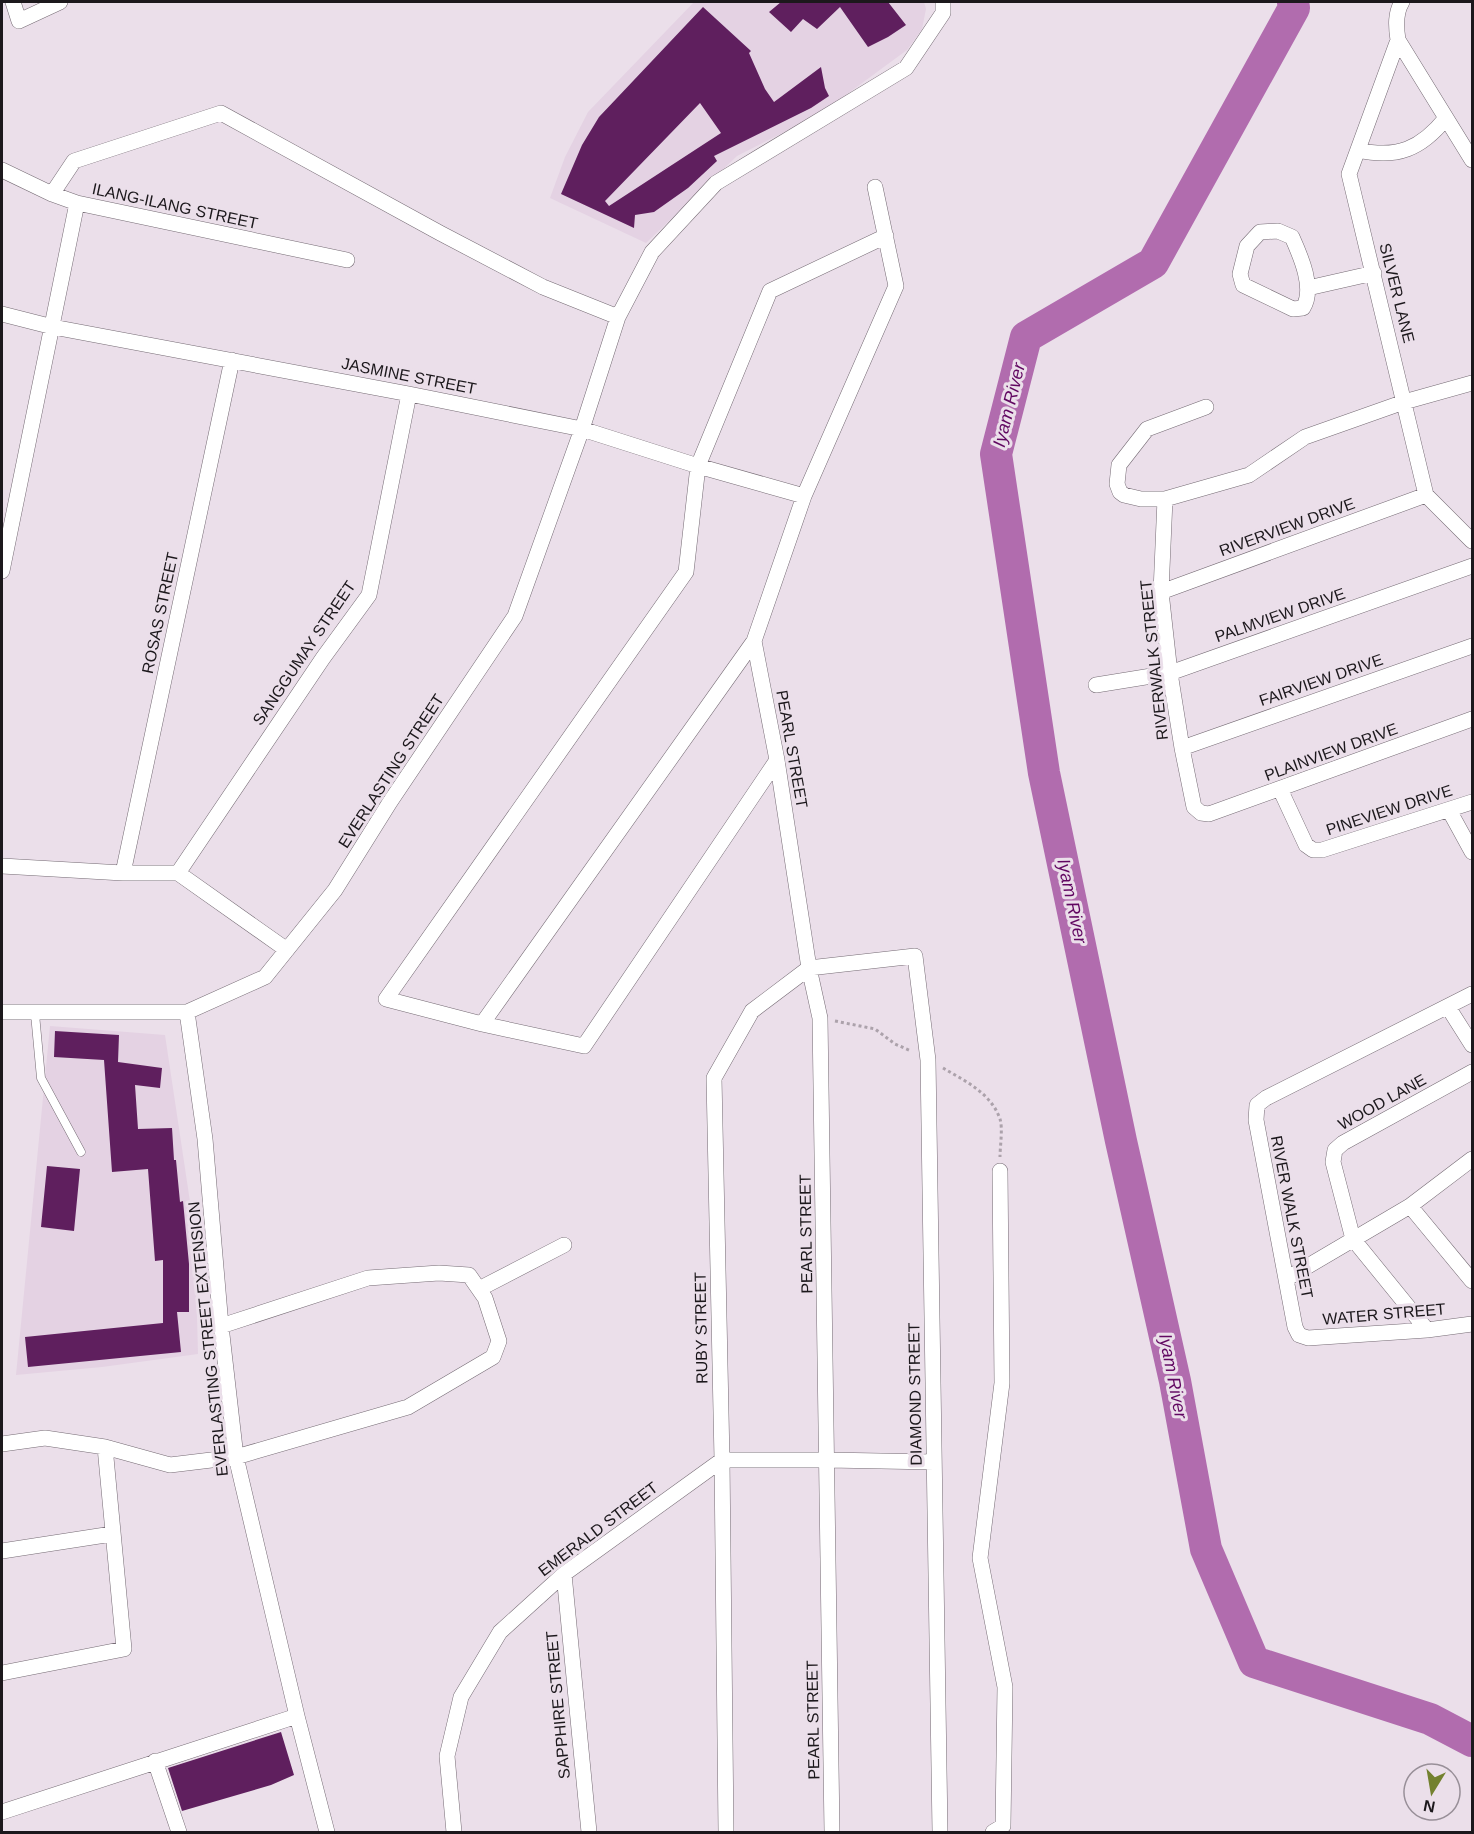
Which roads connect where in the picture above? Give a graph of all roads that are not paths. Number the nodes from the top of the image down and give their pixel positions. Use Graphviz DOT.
graph roads {
  1 [pos="13,2"];
  2 [pos="60,2"];
  3 [pos="943,2"];
  4 [pos="1402,2"];
  5 [pos="1398,40"];
  6 [pos="1446,118"];
  7 [pos="1358,150"];
  8 [pos="1473,160"];
  9 [pos="2,170"];
  10 [pos="875,187"];
  11 [pos="52,194"];
  12 [pos="77,204"];
  13 [pos="886,236"];
  14 [pos="347,260"];
  15 [pos="1374,273"];
  16 [pos="1308,288"];
  17 [pos="2,314"];
  18 [pos="618,317"];
  19 [pos="53,327"];
  20 [pos="232,360"];
  21 [pos="1473,383"];
  22 [pos="409,394"];
  23 [pos="1404,402"];
  24 [pos="1206,407"];
  25 [pos="582,429"];
  26 [pos="698,466"];
  27 [pos="1426,495"];
  28 [pos="804,496"];
  29 [pos="1165,500"];
  30 [pos="1473,542"];
  31 [pos="1473,566"];
  32 [pos="2,572"];
  33 [pos="1161,592"];
  34 [pos="754,641"];
  35 [pos="1473,646"];
  36 [pos="1170,673"];
  37 [pos="1096,685"];
  38 [pos="1473,719"];
  39 [pos="1182,748"];
  40 [pos="777,760"];
  41 [pos="1280,789"];
  42 [pos="1473,802"];
  43 [pos="1449,810"];
  44 [pos="1201,813"];
  45 [pos="1473,852"];
  46 [pos="2,866"];
  47 [pos="123,873"];
  48 [pos="178,873"];
  49 [pos="287,950"];
  50 [pos="809,968"];
  51 [pos="1473,994"];
  52 [pos="1448,1007"];
  53 [pos="2,1012"];
  54 [pos="187,1012"];
  55 [pos="35,1014"];
  56 [pos="482,1024"];
  57 [pos="1473,1045"];
  58 [pos="1473,1072"];
  59 [pos="81,1152"];
  60 [pos="1473,1159"];
  61 [pos="1000,1171"];
  62 [pos="1410,1206"];
  63 [pos="1353,1239"];
  64 [pos="564,1245"];
  65 [pos="1286,1279"];
  66 [pos="1473,1281"];
  67 [pos="479,1289"];
  68 [pos="1473,1324"];
  69 [pos="221,1326"];
  70 [pos="1427,1330"];
  71 [pos="1299,1335"];
  72 [pos="2,1444"];
  73 [pos="105,1447"];
  74 [pos="236,1457"];
  75 [pos="722,1460"];
  76 [pos="828,1460"];
  77 [pos="934,1462"];
  78 [pos="112,1533"];
  79 [pos="2,1551"];
  80 [pos="564,1574"];
  81 [pos="2,1673"];
  82 [pos="297,1716"];
  83 [pos="155,1761"];
  84 [pos="2,1812"];
  85 [pos="1000,1830"];
  86 [pos="179,1833"];
  87 [pos="327,1833"];
  88 [pos="454,1833"];
  89 [pos="589,1833"];
  90 [pos="726,1833"];
  91 [pos="832,1833"];
  92 [pos="940,1833"];
  1 -- 2 [label="street"];
  3 -- 18 [label="street, EVERLASTING STREET"];
  4 -- 5 [label="street"];
  5 -- 6 [label="street"];
  5 -- 7 [label="street, SILVER LANE"];
  6 -- 7 [label="street"];
  6 -- 8 [label="street"];
  7 -- 15 [label="street, SILVER LANE"];
  9 -- 11 [label="street, ILANG-ILANG STREET"];
  10 -- 13 [label="street"];
  11 -- 12 [label="street, ILANG-ILANG STREET"];
  11 -- 18 [label="street"];
  12 -- 14 [label="street, ILANG-ILANG STREET"];
  12 -- 19 [label="street"];
  13 -- 26 [label="street"];
  13 -- 28 [label="street"];
  15 -- 16 [label="street"];
  15 -- 23 [label="street, SILVER LANE"];
  16 -- 16 [label="street"];
  17 -- 19 [label="street, JASMINE STREET"];
  18 -- 25 [label="street, EVERLASTING STREET"];
  19 -- 20 [label="street, JASMINE STREET"];
  19 -- 32 [label="street"];
  20 -- 22 [label="street, JASMINE STREET"];
  20 -- 47 [label="street, ROSAS STREET"];
  21 -- 23 [label="street"];
  22 -- 25 [label="street, JASMINE STREET"];
  22 -- 48 [label="street, SANGGUMAY STREET"];
  23 -- 27 [label="street, SILVER LANE"];
  23 -- 29 [label="street"];
  24 -- 29 [label="street"];
  25 -- 26 [label="street, JASMINE STREET"];
  25 -- 49 [label="street, EVERLASTING STREET"];
  26 -- 28 [label="street, JASMINE STREET"];
  26 -- 56 [label="street"];
  27 -- 30 [label="street"];
  27 -- 33 [label="street, RIVERVIEW DRIVE"];
  28 -- 34 [label="street"];
  29 -- 33 [label="street, RIVERWALK STREET"];
  31 -- 36 [label="street, PALMVIEW DRIVE"];
  33 -- 36 [label="street, RIVERWALK STREET"];
  34 -- 40 [label="street, PEARL STREET"];
  34 -- 56 [label="street"];
  35 -- 39 [label="street, FAIRVIEW DRIVE"];
  36 -- 37 [label="street, PALMVIEW DRIVE"];
  36 -- 39 [label="street, RIVERWALK STREET"];
  38 -- 41 [label="street, PLAINVIEW DRIVE"];
  39 -- 44 [label="street, RIVERWALK STREET"];
  40 -- 50 [label="street, PEARL STREET"];
  40 -- 56 [label="street"];
  41 -- 43 [label="street, PINEVIEW DRIVE"];
  41 -- 44 [label="street, PLAINVIEW DRIVE"];
  42 -- 43 [label="street, PINEVIEW DRIVE"];
  43 -- 45 [label="street"];
  46 -- 47 [label="street"];
  47 -- 48 [label="street"];
  48 -- 49 [label="street"];
  49 -- 54 [label="street, EVERLASTING STREET"];
  50 -- 75 [label="street, RUBY STREET"];
  50 -- 76 [label="street, PEARL STREET"];
  50 -- 77 [label="street, DIAMOND STREET"];
  51 -- 52 [label="street"];
  52 -- 57 [label="street"];
  52 -- 65 [label="street, RIVER WALK STREET"];
  53 -- 55 [label="street, EVERLASTING STREET"];
  54 -- 55 [label="street, EVERLASTING STREET"];
  54 -- 69 [label="street, EVERLASTING STREET EXTENSION"];
  55 -- 59 [label="lane"];
  58 -- 63 [label="street, WOOD LANE"];
  60 -- 62 [label="street"];
  61 -- 85 [label="street"];
  62 -- 63 [label="street"];
  62 -- 66 [label="street"];
  63 -- 65 [label="street"];
  63 -- 70 [label="street, WOOD LANE"];
  64 -- 67 [label="street"];
  65 -- 71 [label="street, RIVER WALK STREET"];
  67 -- 69 [label="street"];
  67 -- 74 [label="street"];
  68 -- 70 [label="street, WATER STREET"];
  69 -- 74 [label="street, EVERLASTING STREET EXTENSION"];
  70 -- 71 [label="street, WATER STREET"];
  72 -- 73 [label="street"];
  73 -- 74 [label="street"];
  73 -- 78 [label="street"];
  74 -- 82 [label="street, EVERLASTING STREET EXTENSION"];
  75 -- 76 [label="street"];
  75 -- 80 [label="street, EMERALD STREET"];
  75 -- 90 [label="street, RUBY STREET"];
  76 -- 77 [label="street"];
  76 -- 91 [label="street, PEARL STREET"];
  77 -- 92 [label="street, DIAMOND STREET"];
  78 -- 79 [label="street"];
  78 -- 81 [label="street"];
  80 -- 88 [label="street, EMERALD STREET"];
  80 -- 89 [label="street, SAPPHIRE STREET"];
  82 -- 83 [label="street"];
  82 -- 87 [label="street, EVERLASTING STREET EXTENSION"];
  83 -- 84 [label="street"];
  83 -- 86 [label="street"];
}
